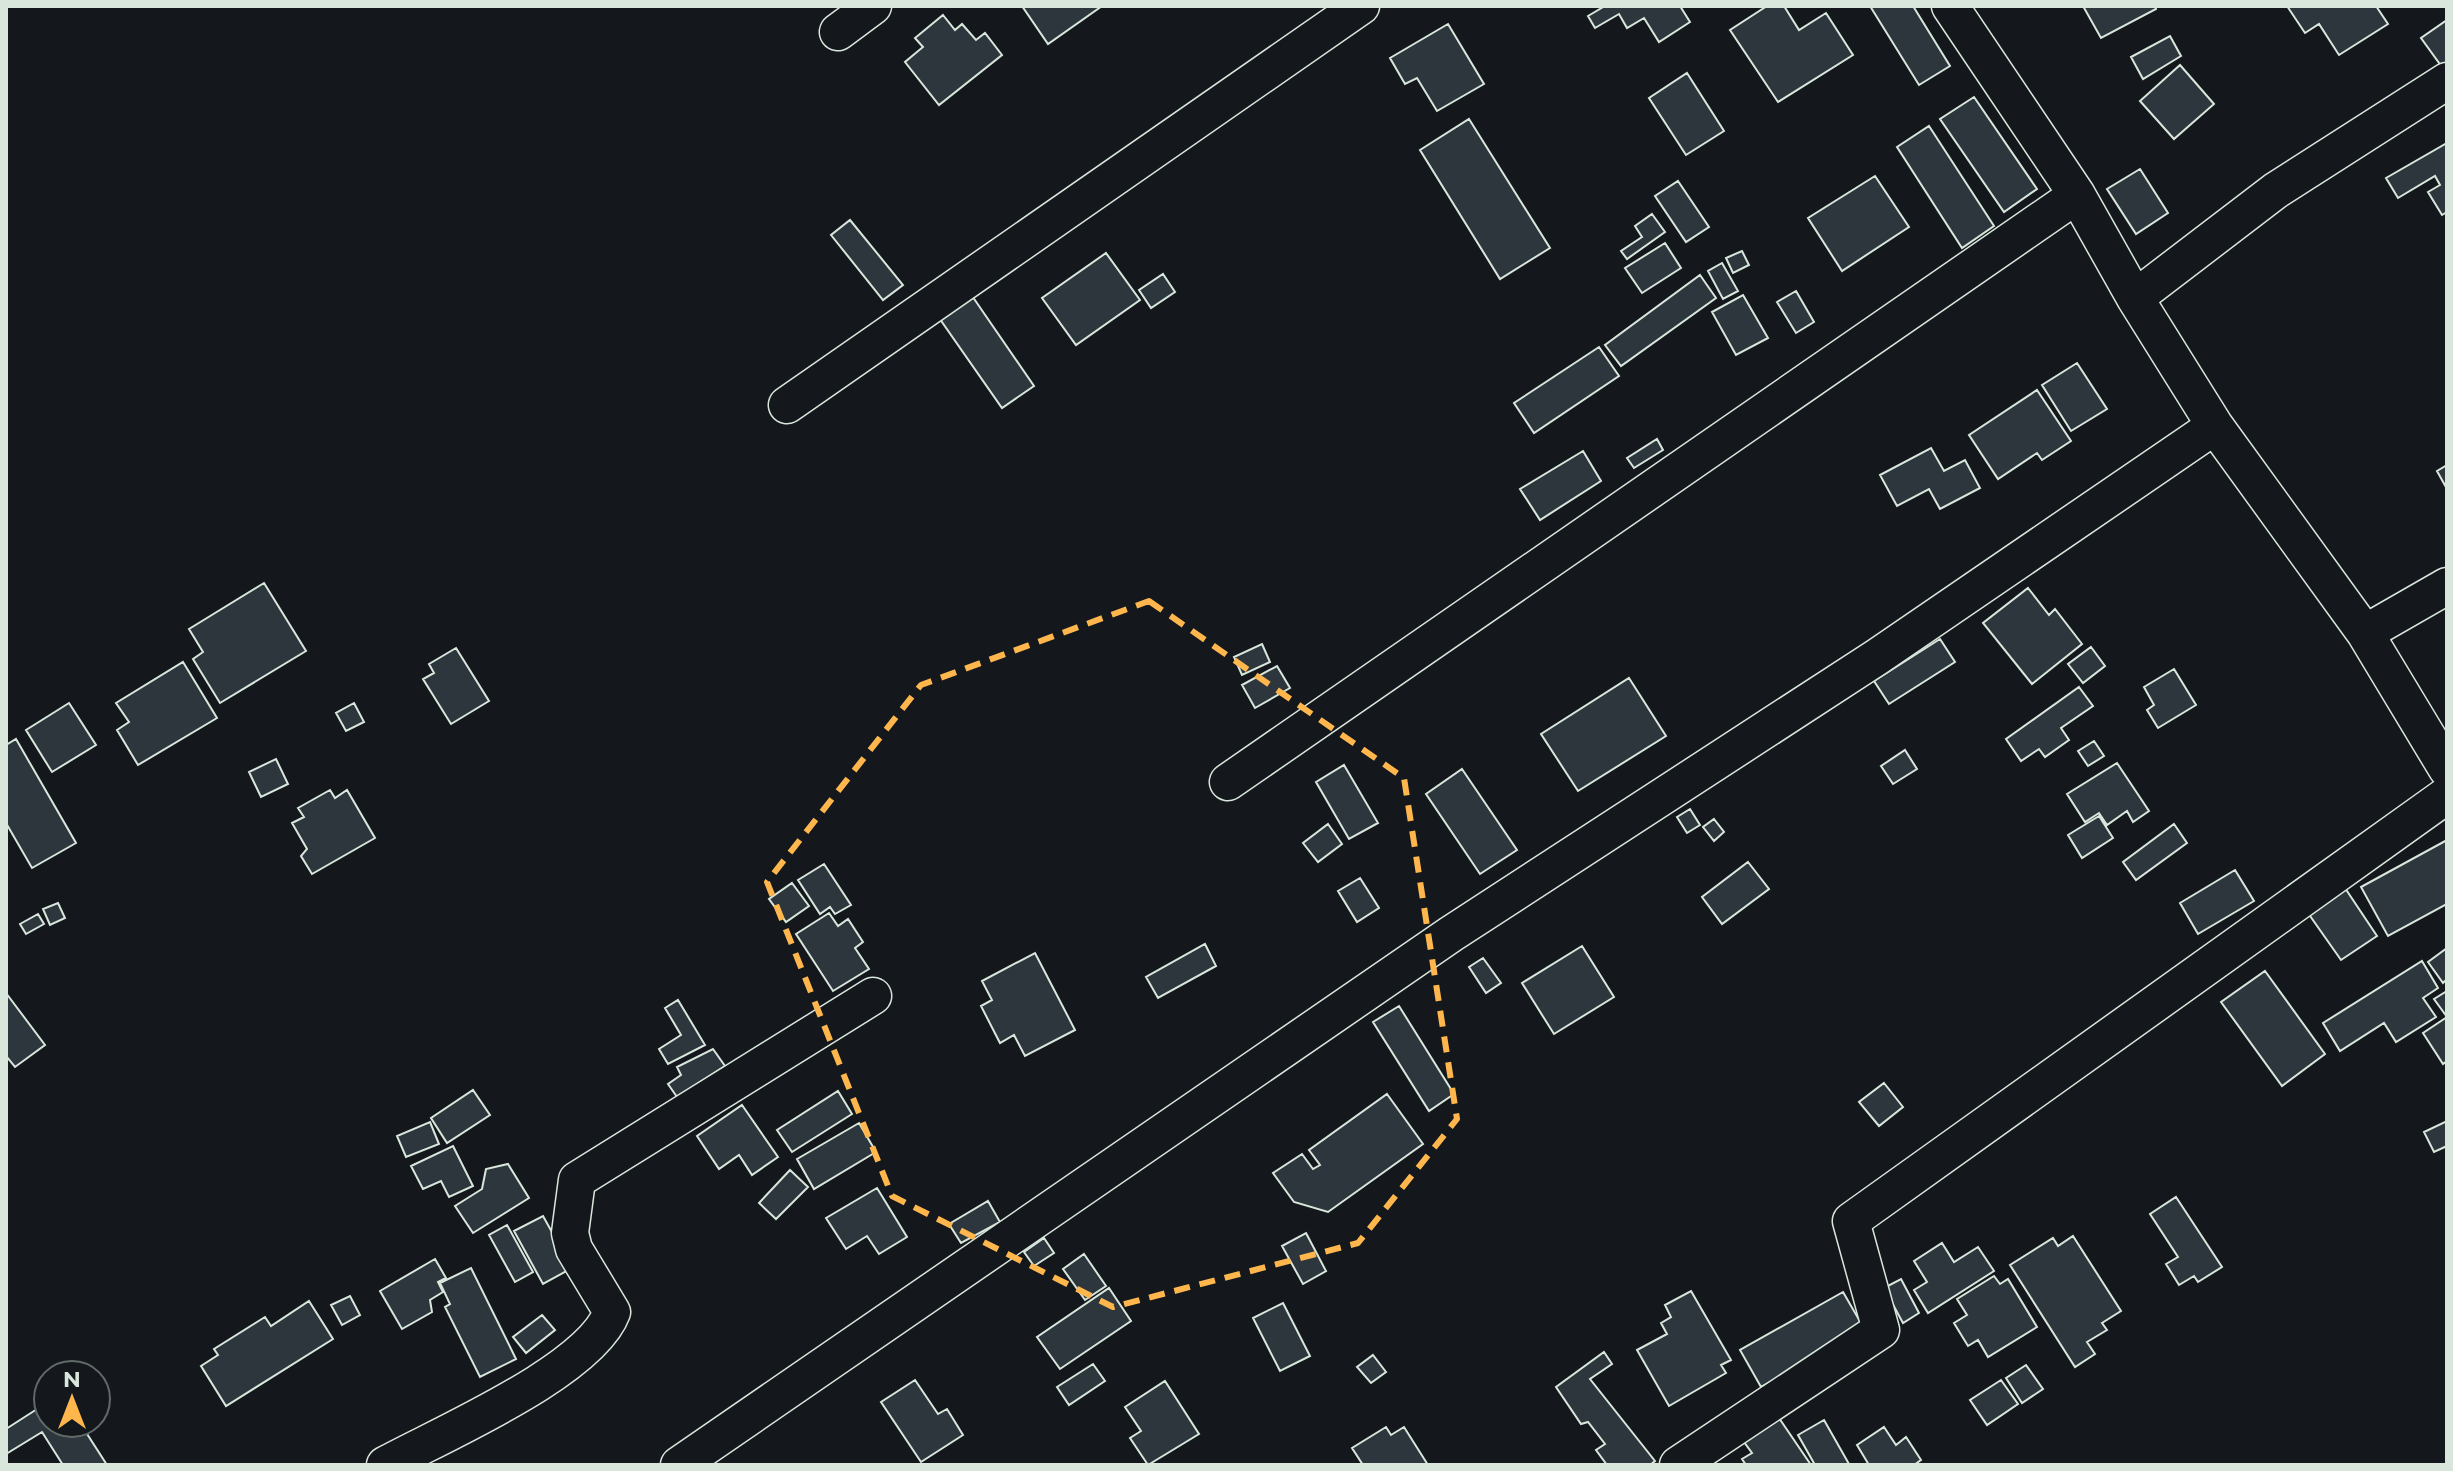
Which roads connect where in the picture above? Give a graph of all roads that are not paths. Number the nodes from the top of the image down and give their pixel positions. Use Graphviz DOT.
graph roads {
  1 [pos="873,6"];
  2 [pos="1361,6"];
  3 [pos="1950,6"];
  4 [pos="838,32"];
  5 [pos="2447,81"];
  6 [pos="2077,195"];
  7 [pos="2135,298"];
  8 [pos="787,405"];
  9 [pos="2215,426"];
  10 [pos="2447,586"];
  11 [pos="2365,633"];
  12 [pos="2447,769"];
  13 [pos="1228,782"];
  14 [pos="2447,795"];
  15 [pos="873,996"];
  16 [pos="385,1465"];
  17 [pos="679,1465"];
  18 [pos="1678,1465"];
  1 -- 4 [label="street"];
  2 -- 8 [label="street"];
  3 -- 6 [label="street"];
  5 -- 7 [label="street"];
  6 -- 7 [label="street"];
  6 -- 13 [label="street"];
  7 -- 9 [label="street"];
  9 -- 11 [label="street"];
  9 -- 17 [label="street"];
  10 -- 11 [label="street"];
  11 -- 12 [label="street"];
  14 -- 18 [label="street"];
  15 -- 16 [label="street"];
}
